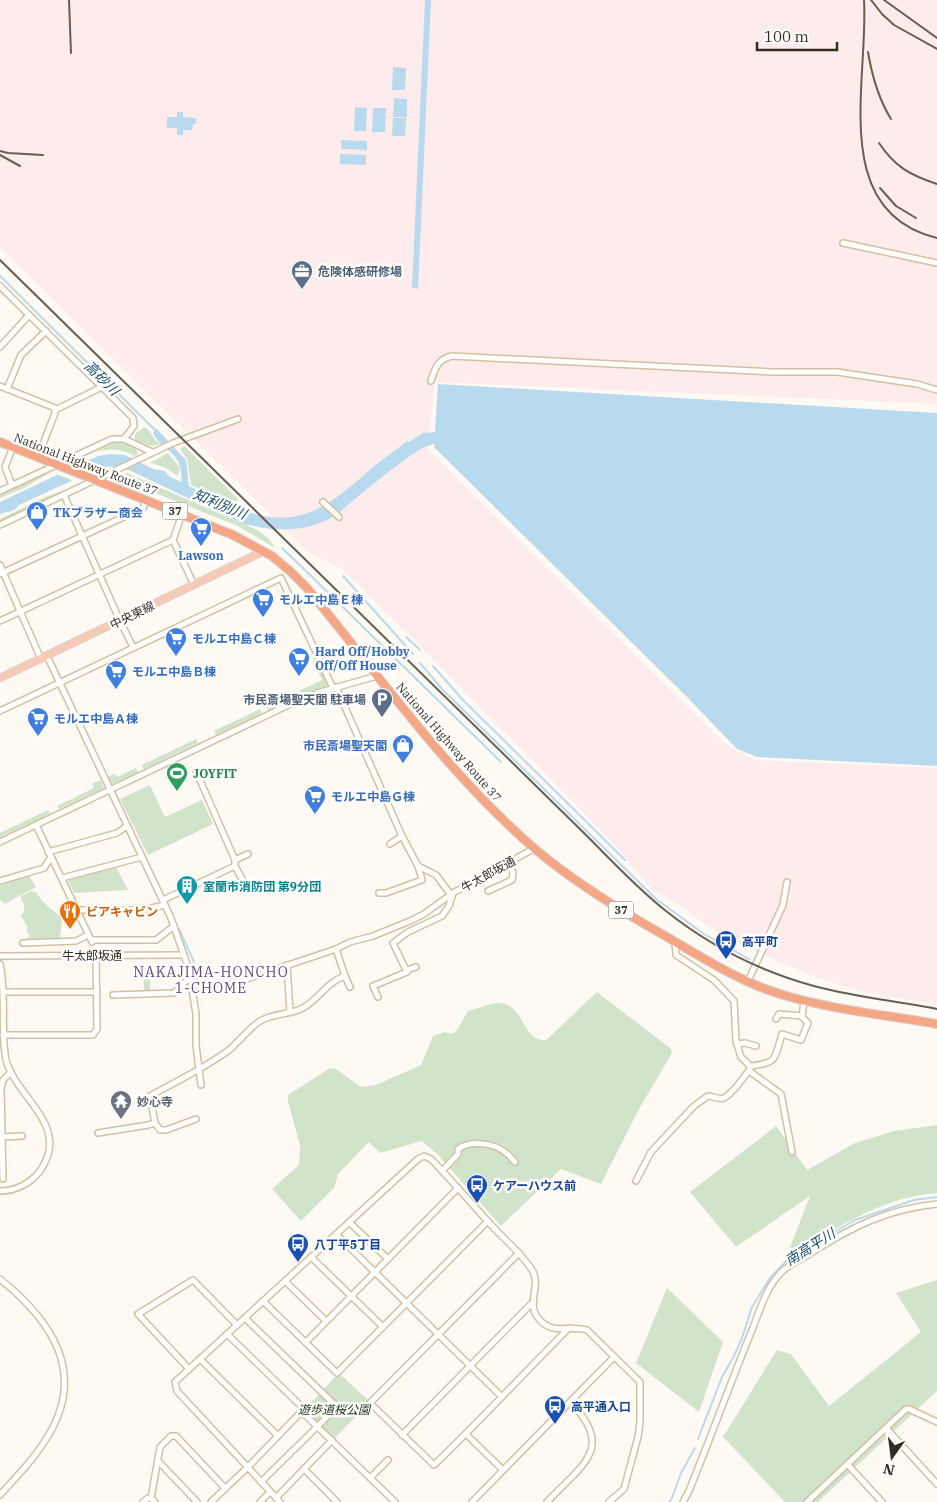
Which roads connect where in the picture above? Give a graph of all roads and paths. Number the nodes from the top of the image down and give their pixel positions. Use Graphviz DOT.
graph roads {
  1 [pos="843,243"];
  2 [pos="937,263"];
  3 [pos="0,286"];
  4 [pos="29,315"];
  5 [pos="46,331"];
  6 [pos="0,347"];
  7 [pos="431,381"];
  8 [pos="0,386"];
  9 [pos="102,387"];
  10 [pos="7,389"];
  11 [pos="937,390"];
  12 [pos="56,410"];
  13 [pos="238,419"];
  14 [pos="124,439"];
  15 [pos="0,442"];
  16 [pos="13,447"];
  17 [pos="152,452"];
  18 [pos="38,457"];
  19 [pos="56,464"];
  20 [pos="96,480"];
  21 [pos="12,485"];
  22 [pos="0,491"];
  23 [pos="64,495"];
  24 [pos="146,500"];
  25 [pos="323,502"];
  26 [pos="182,514"];
  27 [pos="339,517"];
  28 [pos="0,525"];
  29 [pos="82,537"];
  30 [pos="173,540"];
  31 [pos="264,551"];
  32 [pos="0,566"];
  33 [pos="2,573"];
  34 [pos="99,575"];
  35 [pos="194,586"];
  36 [pos="20,611"];
  37 [pos="0,621"];
  38 [pos="120,621"];
  39 [pos="133,647"];
  40 [pos="44,657"];
  41 [pos="377,676"];
  42 [pos="0,678"];
  43 [pos="60,683"];
  44 [pos="335,688"];
  45 [pos="0,710"];
  46 [pos="196,771"];
  47 [pos="110,789"];
  48 [pos="36,825"];
  49 [pos="127,826"];
  50 [pos="402,836"];
  51 [pos="0,842"];
  52 [pos="390,844"];
  53 [pos="535,848"];
  54 [pos="50,854"];
  55 [pos="248,854"];
  56 [pos="142,856"];
  57 [pos="235,860"];
  58 [pos="508,863"];
  59 [pos="235,866"];
  60 [pos="418,866"];
  61 [pos="62,878"];
  62 [pos="0,881"];
  63 [pos="786,882"];
  64 [pos="246,888"];
  65 [pos="488,890"];
  66 [pos="380,893"];
  67 [pos="452,894"];
  68 [pos="164,902"];
  69 [pos="76,910"];
  70 [pos="174,926"];
  71 [pos="88,935"];
  72 [pos="675,942"];
  73 [pos="22,943"];
  74 [pos="393,943"];
  75 [pos="387,948"];
  76 [pos="336,949"];
  77 [pos="96,955"];
  78 [pos="184,955"];
  79 [pos="0,956"];
  80 [pos="0,964"];
  81 [pos="287,965"];
  82 [pos="416,966"];
  83 [pos="407,970"];
  84 [pos="346,976"];
  85 [pos="190,977"];
  86 [pos="748,981"];
  87 [pos="2,983"];
  88 [pos="350,987"];
  89 [pos="3,992"];
  90 [pos="96,992"];
  91 [pos="113,995"];
  92 [pos="378,997"];
  93 [pos="804,1001"];
  94 [pos="290,1012"];
  95 [pos="802,1016"];
  96 [pos="776,1019"];
  97 [pos="2,1020"];
  98 [pos="937,1024"];
  99 [pos="3,1035"];
  100 [pos="737,1044"];
  101 [pos="756,1046"];
  102 [pos="3,1059"];
  103 [pos="750,1068"];
  104 [pos="199,1069"];
  105 [pos="11,1072"];
  106 [pos="200,1085"];
  107 [pos="196,1119"];
  108 [pos="155,1123"];
  109 [pos="98,1133"];
  110 [pos="1,1136"];
  111 [pos="22,1136"];
  112 [pos="792,1152"];
  113 [pos="515,1162"];
  114 [pos="442,1171"];
  115 [pos="3,1179"];
  116 [pos="636,1181"];
  117 [pos="458,1188"];
  118 [pos="0,1190"];
  119 [pos="937,1204"];
  120 [pos="488,1221"];
  121 [pos="349,1222"];
  122 [pos="336,1234"];
  123 [pos="519,1253"];
  124 [pos="311,1257"];
  125 [pos="388,1259"];
  126 [pos="375,1272"];
  127 [pos="0,1279"];
  128 [pos="285,1281"];
  129 [pos="351,1296"];
  130 [pos="263,1301"];
  131 [pos="532,1303"];
  132 [pos="406,1304"];
  133 [pos="245,1318"];
  134 [pos="326,1321"];
  135 [pos="237,1325"];
  136 [pos="383,1327"];
  137 [pos="569,1328"];
  138 [pos="227,1334"];
  139 [pos="437,1335"];
  140 [pos="306,1342"];
  141 [pos="614,1357"];
  142 [pos="200,1359"];
  143 [pos="470,1365"];
  144 [pos="189,1369"];
  145 [pos="501,1396"];
  146 [pos="570,1402"];
  147 [pos="302,1411"];
  148 [pos="937,1422"];
  149 [pos="317,1427"];
  150 [pos="886,1428"];
  151 [pos="466,1434"];
  152 [pos="402,1435"];
  153 [pos="278,1436"];
  154 [pos="332,1440"];
  155 [pos="388,1460"];
  156 [pos="158,1461"];
  157 [pos="848,1464"];
  158 [pos="248,1467"];
  159 [pos="304,1469"];
  160 [pos="503,1470"];
  161 [pos="370,1478"];
  162 [pos="261,1482"];
  163 [pos="937,1484"];
  164 [pos="225,1488"];
  165 [pos="270,1492"];
  166 [pos="0,1495"];
  167 [pos="153,1500"];
  168 [pos="278,1500"];
  169 [pos="809,1501"];
  170 [pos="144,1502"];
  171 [pos="197,1502"];
  172 [pos="211,1502"];
  173 [pos="260,1502"];
  174 [pos="337,1502"];
  175 [pos="395,1502"];
  176 [pos="472,1502"];
  177 [pos="547,1502"];
  178 [pos="609,1502"];
  179 [pos="683,1502"];
  180 [pos="882,1502"];
  1 -- 2 [label="street"];
  3 -- 4 [label="street"];
  4 -- 5 [label="street"];
  4 -- 6 [label="street"];
  5 -- 9 [label="street"];
  5 -- 10 [label="street"];
  7 -- 11 [label="street"];
  8 -- 10 [label="street"];
  9 -- 12 [label="street"];
  9 -- 14 [label="street"];
  10 -- 12 [label="street"];
  12 -- 18 [label="street"];
  13 -- 17 [label="street"];
  14 -- 17 [label="street"];
  14 -- 19 [label="street"];
  15 -- 16 [label="highway, National Highway Route 37 / 37"];
  16 -- 18 [label="highway, National Highway Route 37 / 37"];
  16 -- 21 [label="street"];
  17 -- 20 [label="street"];
  18 -- 19 [label="highway, National Highway Route 37 / 37"];
  19 -- 20 [label="highway, National Highway Route 37 / 37"];
  19 -- 21 [label="street"];
  20 -- 23 [label="street"];
  20 -- 24 [label="highway, National Highway Route 37 / 37"];
  21 -- 22 [label="street"];
  23 -- 28 [label="street"];
  23 -- 29 [label="street"];
  24 -- 26 [label="highway, National Highway Route 37 / 37"];
  24 -- 29 [label="street"];
  25 -- 27 [label="street"];
  26 -- 30 [label="street"];
  26 -- 31 [label="highway, National Highway Route 37 / 37"];
  29 -- 33 [label="street"];
  29 -- 34 [label="street"];
  30 -- 34 [label="street"];
  30 -- 35 [label="street"];
  31 -- 35 [label="main road, 中央東線"];
  31 -- 41 [label="highway, National Highway Route 37 / 37"];
  32 -- 33 [label="street"];
  33 -- 36 [label="street"];
  34 -- 36 [label="street"];
  34 -- 38 [label="street"];
  35 -- 38 [label="main road, 中央東線"];
  36 -- 37 [label="street"];
  36 -- 40 [label="street"];
  38 -- 39 [label="street"];
  38 -- 40 [label="main road, 中央東線"];
  39 -- 43 [label="street"];
  39 -- 44 [label="street"];
  40 -- 42 [label="main road, 中央東線"];
  40 -- 43 [label="street"];
  41 -- 44 [label="street"];
  41 -- 53 [label="highway, National Highway Route 37 / 37"];
  43 -- 45 [label="street"];
  43 -- 47 [label="street"];
  44 -- 47 [label="street"];
  44 -- 50 [label="street"];
  46 -- 57 [label="street"];
  47 -- 48 [label="street"];
  47 -- 49 [label="street"];
  48 -- 51 [label="street"];
  48 -- 54 [label="street"];
  49 -- 54 [label="street"];
  49 -- 56 [label="street"];
  50 -- 52 [label="street"];
  50 -- 60 [label="street"];
  53 -- 58 [label="street, 牛太郎坂通"];
  53 -- 72 [label="highway, National Highway Route 37 / 37"];
  54 -- 61 [label="street"];
  54 -- 62 [label="street"];
  55 -- 57 [label="street"];
  56 -- 61 [label="street"];
  56 -- 68 [label="street"];
  57 -- 59 [label="street"];
  58 -- 65 [label="street"];
  58 -- 67 [label="street, 牛太郎坂通"];
  59 -- 64 [label="street"];
  59 -- 68 [label="street"];
  60 -- 66 [label="street"];
  60 -- 67 [label="street"];
  61 -- 69 [label="street"];
  63 -- 86 [label="street"];
  67 -- 74 [label="street"];
  67 -- 76 [label="street, 牛太郎坂通"];
  68 -- 69 [label="street"];
  68 -- 70 [label="street"];
  69 -- 71 [label="street"];
  70 -- 71 [label="street"];
  70 -- 78 [label="street"];
  71 -- 73 [label="street"];
  72 -- 86 [label="highway, National Highway Route 37 / 37"];
  72 -- 100 [label="street"];
  74 -- 75 [label="street"];
  74 -- 83 [label="street"];
  76 -- 81 [label="street"];
  76 -- 84 [label="street"];
  77 -- 78 [label="street, 牛太郎坂通"];
  77 -- 79 [label="street, 牛太郎坂通"];
  77 -- 90 [label="street"];
  78 -- 85 [label="street"];
  80 -- 87 [label="street"];
  81 -- 85 [label="street"];
  81 -- 94 [label="street"];
  82 -- 83 [label="street"];
  83 -- 92 [label="street"];
  84 -- 88 [label="street"];
  84 -- 94 [label="street"];
  85 -- 91 [label="street"];
  85 -- 104 [label="street"];
  86 -- 93 [label="highway, National Highway Route 37 / 37"];
  87 -- 89 [label="street"];
  89 -- 90 [label="street"];
  89 -- 97 [label="street"];
  90 -- 99 [label="street"];
  93 -- 95 [label="street"];
  93 -- 98 [label="highway, National Highway Route 37 / 37"];
  94 -- 104 [label="street"];
  95 -- 96 [label="street"];
  95 -- 103 [label="street"];
  97 -- 99 [label="street"];
  99 -- 102 [label="street"];
  100 -- 101 [label="street"];
  100 -- 103 [label="street"];
  102 -- 105 [label="street"];
  103 -- 112 [label="street"];
  103 -- 116 [label="street"];
  104 -- 106 [label="street"];
  104 -- 108 [label="street"];
  105 -- 110 [label="street"];
  105 -- 118 [label="street"];
  107 -- 108 [label="street"];
  108 -- 109 [label="street"];
  110 -- 111 [label="street"];
  110 -- 115 [label="street"];
  113 -- 114 [label="street"];
  114 -- 117 [label="street"];
  114 -- 121 [label="street"];
  117 -- 120 [label="street"];
  117 -- 125 [label="street"];
  119 -- 179 [label="street"];
  120 -- 123 [label="street"];
  120 -- 132 [label="street"];
  121 -- 122 [label="street"];
  121 -- 125 [label="street"];
  122 -- 124 [label="street"];
  122 -- 126 [label="street"];
  123 -- 131 [label="street"];
  123 -- 139 [label="street"];
  124 -- 128 [label="street"];
  124 -- 129 [label="street"];
  125 -- 126 [label="street"];
  126 -- 129 [label="street"];
  126 -- 132 [label="street"];
  127 -- 166 [label="street"];
  128 -- 130 [label="street"];
  128 -- 134 [label="street"];
  129 -- 134 [label="street"];
  129 -- 136 [label="street"];
  130 -- 133 [label="street"];
  130 -- 140 [label="street"];
  131 -- 137 [label="street"];
  131 -- 143 [label="street"];
  132 -- 136 [label="street"];
  132 -- 139 [label="street"];
  133 -- 135 [label="street"];
  133 -- 149 [label="street"];
  134 -- 140 [label="street"];
  135 -- 138 [label="street"];
  135 -- 144 [label="street"];
  136 -- 140 [label="street"];
  137 -- 141 [label="street"];
  137 -- 145 [label="street"];
  138 -- 142 [label="street"];
  138 -- 147 [label="street"];
  139 -- 143 [label="street"];
  139 -- 152 [label="street"];
  141 -- 146 [label="street"];
  141 -- 178 [label="street"];
  142 -- 144 [label="street"];
  142 -- 153 [label="street"];
  143 -- 145 [label="street"];
  143 -- 152 [label="street"];
  144 -- 158 [label="street"];
  145 -- 151 [label="street"];
  146 -- 160 [label="street"];
  146 -- 177 [label="street"];
  147 -- 149 [label="street"];
  147 -- 153 [label="street"];
  148 -- 150 [label="street"];
  149 -- 154 [label="street"];
  149 -- 162 [label="street"];
  150 -- 157 [label="street"];
  150 -- 163 [label="street"];
  151 -- 152 [label="street"];
  151 -- 160 [label="street"];
  153 -- 158 [label="street"];
  154 -- 159 [label="street"];
  154 -- 161 [label="street"];
  155 -- 161 [label="street"];
  156 -- 164 [label="street"];
  156 -- 167 [label="street"];
  156 -- 171 [label="street"];
  157 -- 169 [label="street"];
  157 -- 180 [label="street"];
  158 -- 162 [label="street"];
  158 -- 164 [label="street"];
  159 -- 168 [label="street"];
  159 -- 174 [label="street"];
  160 -- 176 [label="street"];
  161 -- 175 [label="street"];
  162 -- 165 [label="street"];
  164 -- 172 [label="street"];
  165 -- 168 [label="street"];
  165 -- 173 [label="street"];
  167 -- 170 [label="street"];
}
